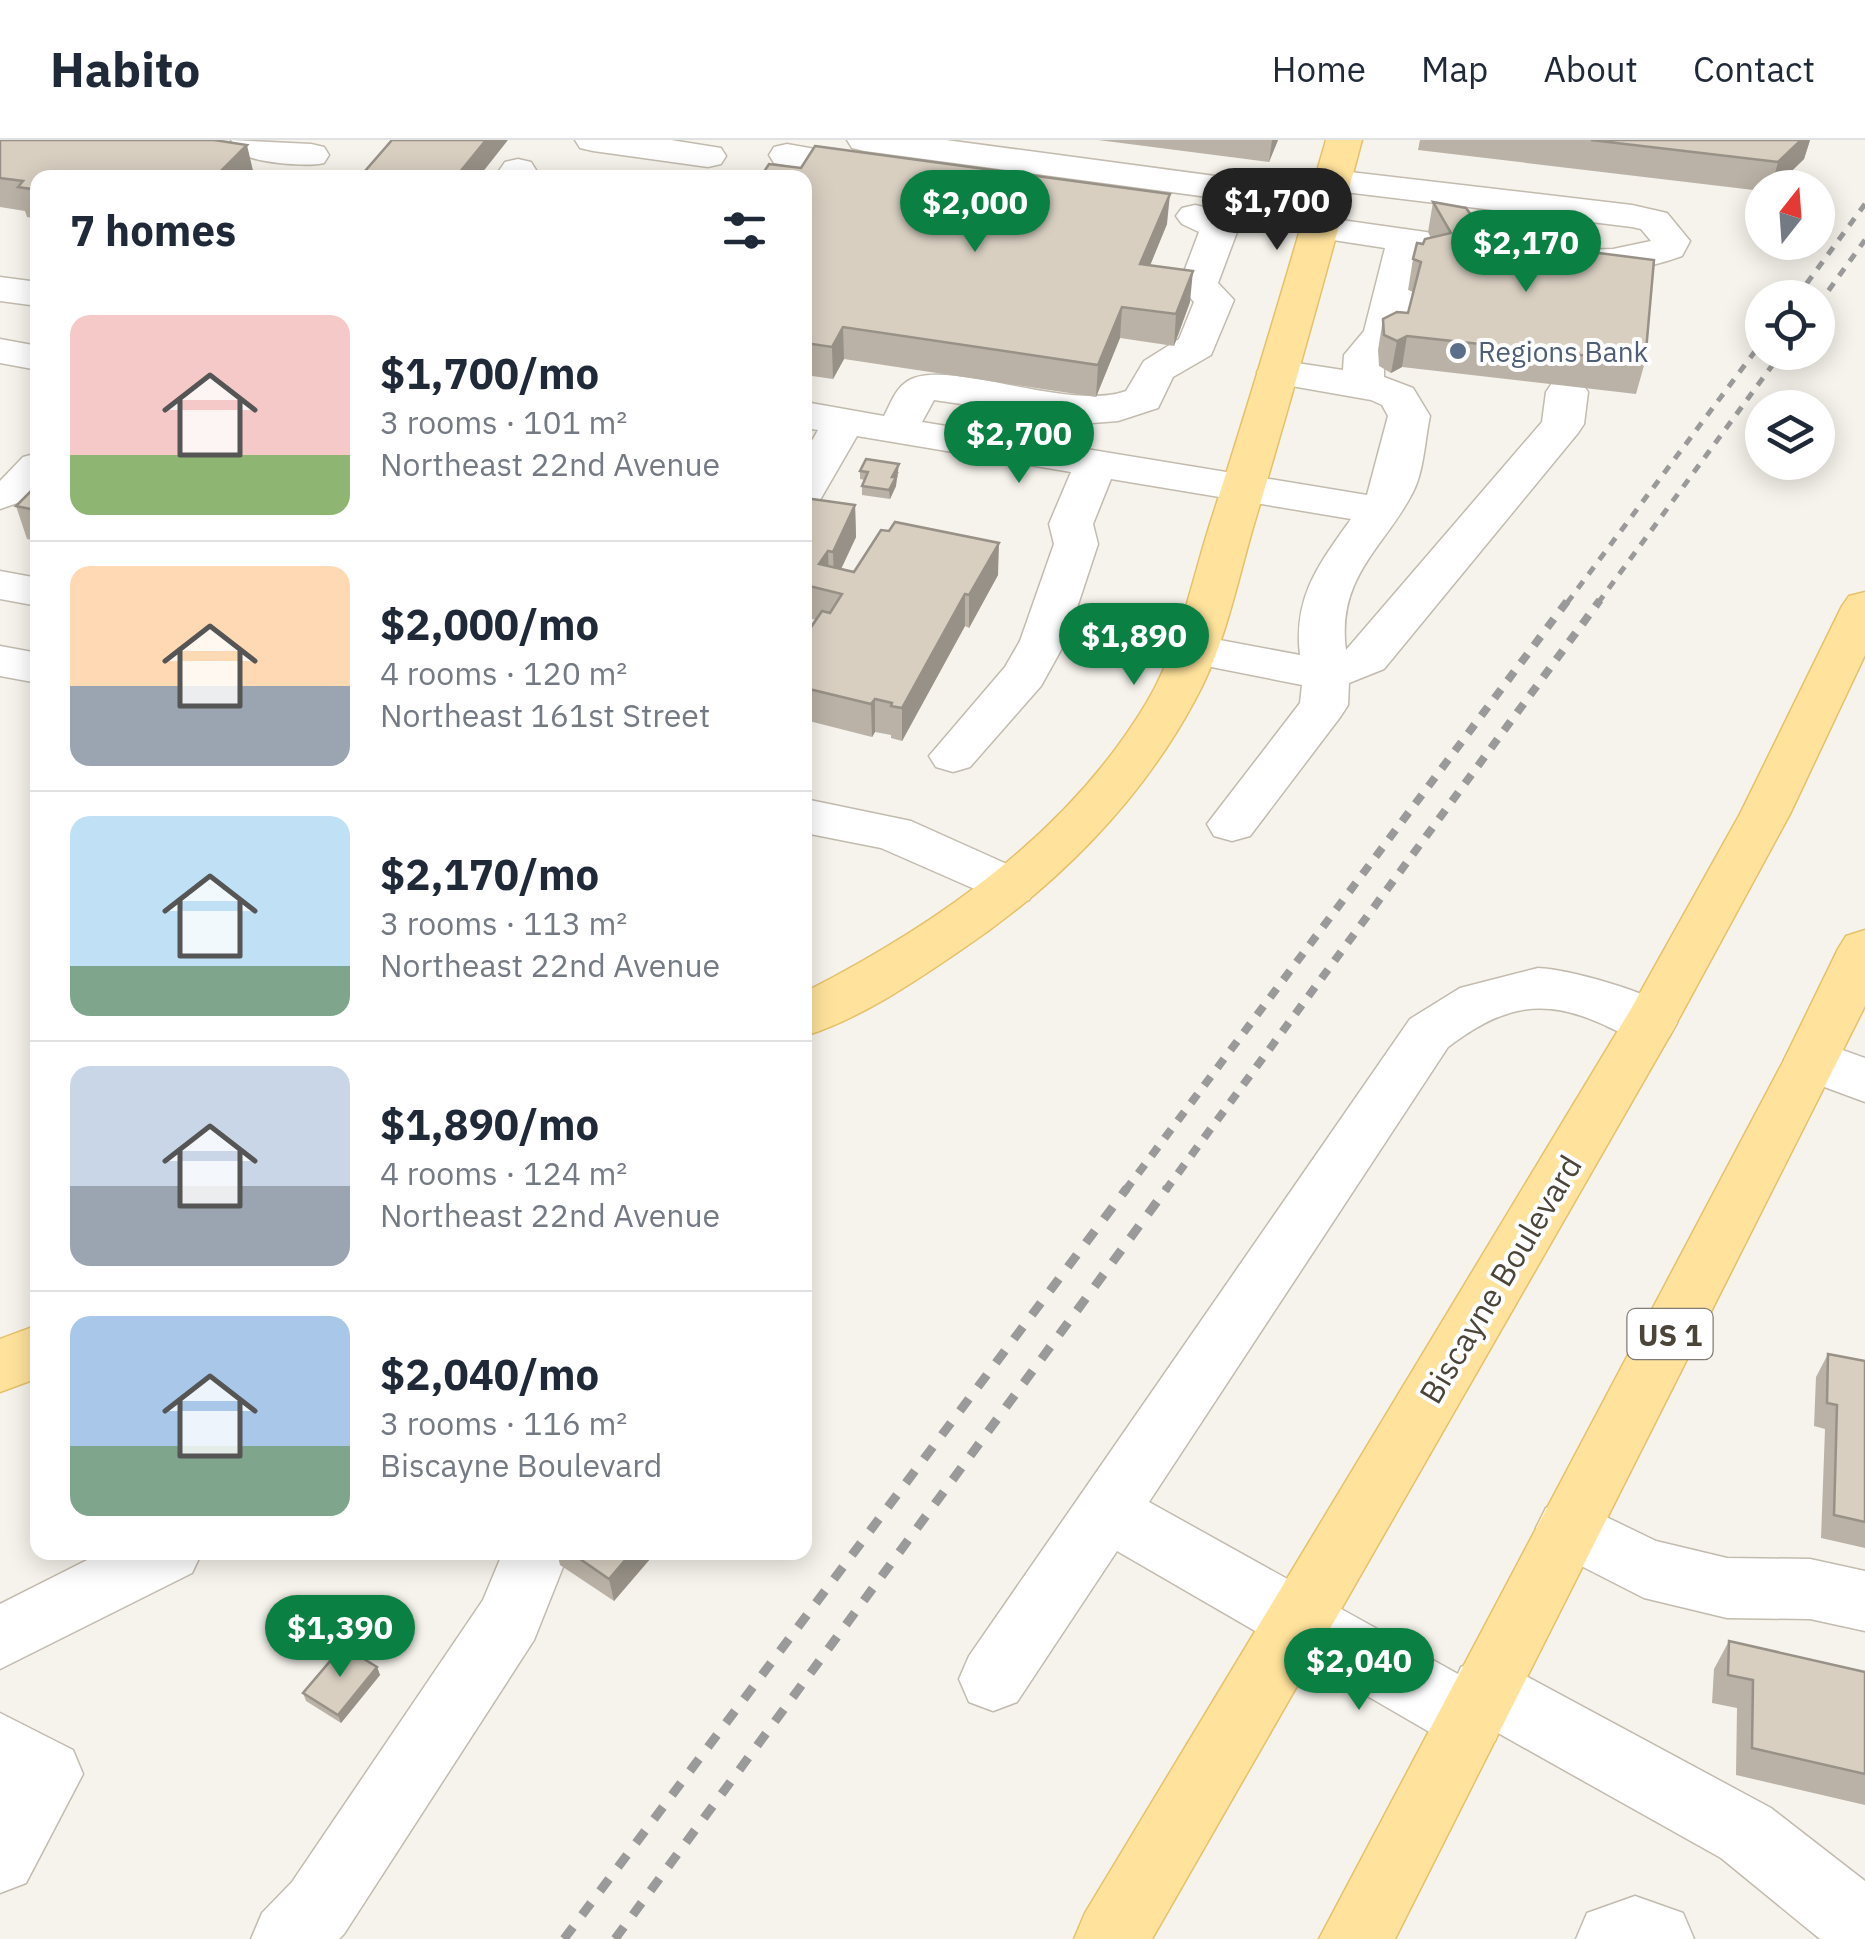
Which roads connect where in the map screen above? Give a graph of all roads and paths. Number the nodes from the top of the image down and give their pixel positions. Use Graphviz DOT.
graph roads {
  1 [pos="249,140"];
  2 [pos="1344,140"];
  3 [pos="873,141"];
  4 [pos="708,156"];
  5 [pos="781,157"];
  6 [pos="309,158"];
  7 [pos="600,162"];
  8 [pos="1201,201"];
  9 [pos="1327,204"];
  10 [pos="1525,255"];
  11 [pos="0,288"];
  12 [pos="30,293"];
  13 [pos="1278,372"];
  14 [pos="1363,384"];
  15 [pos="1567,392"];
  16 [pos="979,394"];
  17 [pos="824,418"];
  18 [pos="897,430"];
  19 [pos="957,440"];
  20 [pos="1096,462"];
  21 [pos="812,464"];
  22 [pos="30,474"];
  23 [pos="1245,485"];
  24 [pos="0,496"];
  25 [pos="1382,511"];
  26 [pos="0,584"];
  27 [pos="30,590"];
  28 [pos="1865,606"];
  29 [pos="1193,650"];
  30 [pos="0,661"];
  31 [pos="30,667"];
  32 [pos="1326,675"];
  33 [pos="953,756"];
  34 [pos="812,817"];
  35 [pos="1232,824"];
  36 [pos="1011,887"];
  37 [pos="1865,948"];
  38 [pos="812,1012"];
  39 [pos="1650,1024"];
  40 [pos="1839,1071"];
  41 [pos="30,1353"];
  42 [pos="0,1366"];
  43 [pos="1108,1512"];
  44 [pos="1569,1528"];
  45 [pos="153,1560"];
  46 [pos="533,1560"];
  47 [pos="1865,1601"];
  48 [pos="1296,1621"];
  49 [pos="0,1638"];
  50 [pos="994,1679"];
  51 [pos="1477,1704"];
  52 [pos="24,1760"];
  53 [pos="0,1858"];
  54 [pos="303,1924"];
  55 [pos="1865,1928"];
  56 [pos="1110,1939"];
  57 [pos="1356,1939"];
  58 [pos="1613,1939"];
  59 [pos="1657,1939"];
  1 -- 6 [label="street"];
  2 -- 9 [label="main road"];
  3 -- 8 [label="street"];
  4 -- 7 [label="street"];
  5 -- 8 [label="street"];
  8 -- 9 [label="street"];
  8 -- 16 [label="street"];
  9 -- 10 [label="street"];
  9 -- 13 [label="main road"];
  9 -- 14 [label="street"];
  11 -- 12 [label="street"];
  13 -- 14 [label="street"];
  13 -- 23 [label="main road"];
  14 -- 25 [label="street"];
  15 -- 32 [label="street"];
  16 -- 18 [label="street"];
  16 -- 19 [label="street"];
  17 -- 18 [label="street"];
  17 -- 21 [label="street"];
  18 -- 19 [label="street"];
  19 -- 20 [label="street"];
  20 -- 23 [label="street"];
  20 -- 33 [label="street"];
  22 -- 24 [label="street"];
  23 -- 25 [label="street"];
  23 -- 29 [label="main road"];
  25 -- 32 [label="street"];
  26 -- 27 [label="street"];
  28 -- 39 [label="main road, Biscayne Boulevard"];
  29 -- 32 [label="street"];
  29 -- 36 [label="main road"];
  30 -- 31 [label="street"];
  32 -- 35 [label="street"];
  34 -- 36 [label="street"];
  36 -- 38 [label="main road"];
  37 -- 40 [label="main road, US 1"];
  39 -- 43 [label="street"];
  39 -- 48 [label="main road, Biscayne Boulevard"];
  40 -- 44 [label="main road, US 1"];
  41 -- 42 [label="main road"];
  43 -- 48 [label="street"];
  43 -- 50 [label="street"];
  44 -- 47 [label="street"];
  44 -- 51 [label="main road, US 1"];
  45 -- 49 [label="street"];
  46 -- 54 [label="street"];
  48 -- 51 [label="street"];
  48 -- 56 [label="main road, Biscayne Boulevard"];
  51 -- 55 [label="street"];
  51 -- 57 [label="main road, US 1"];
  52 -- 53 [label="street"];
  58 -- 59 [label="street"];
}
